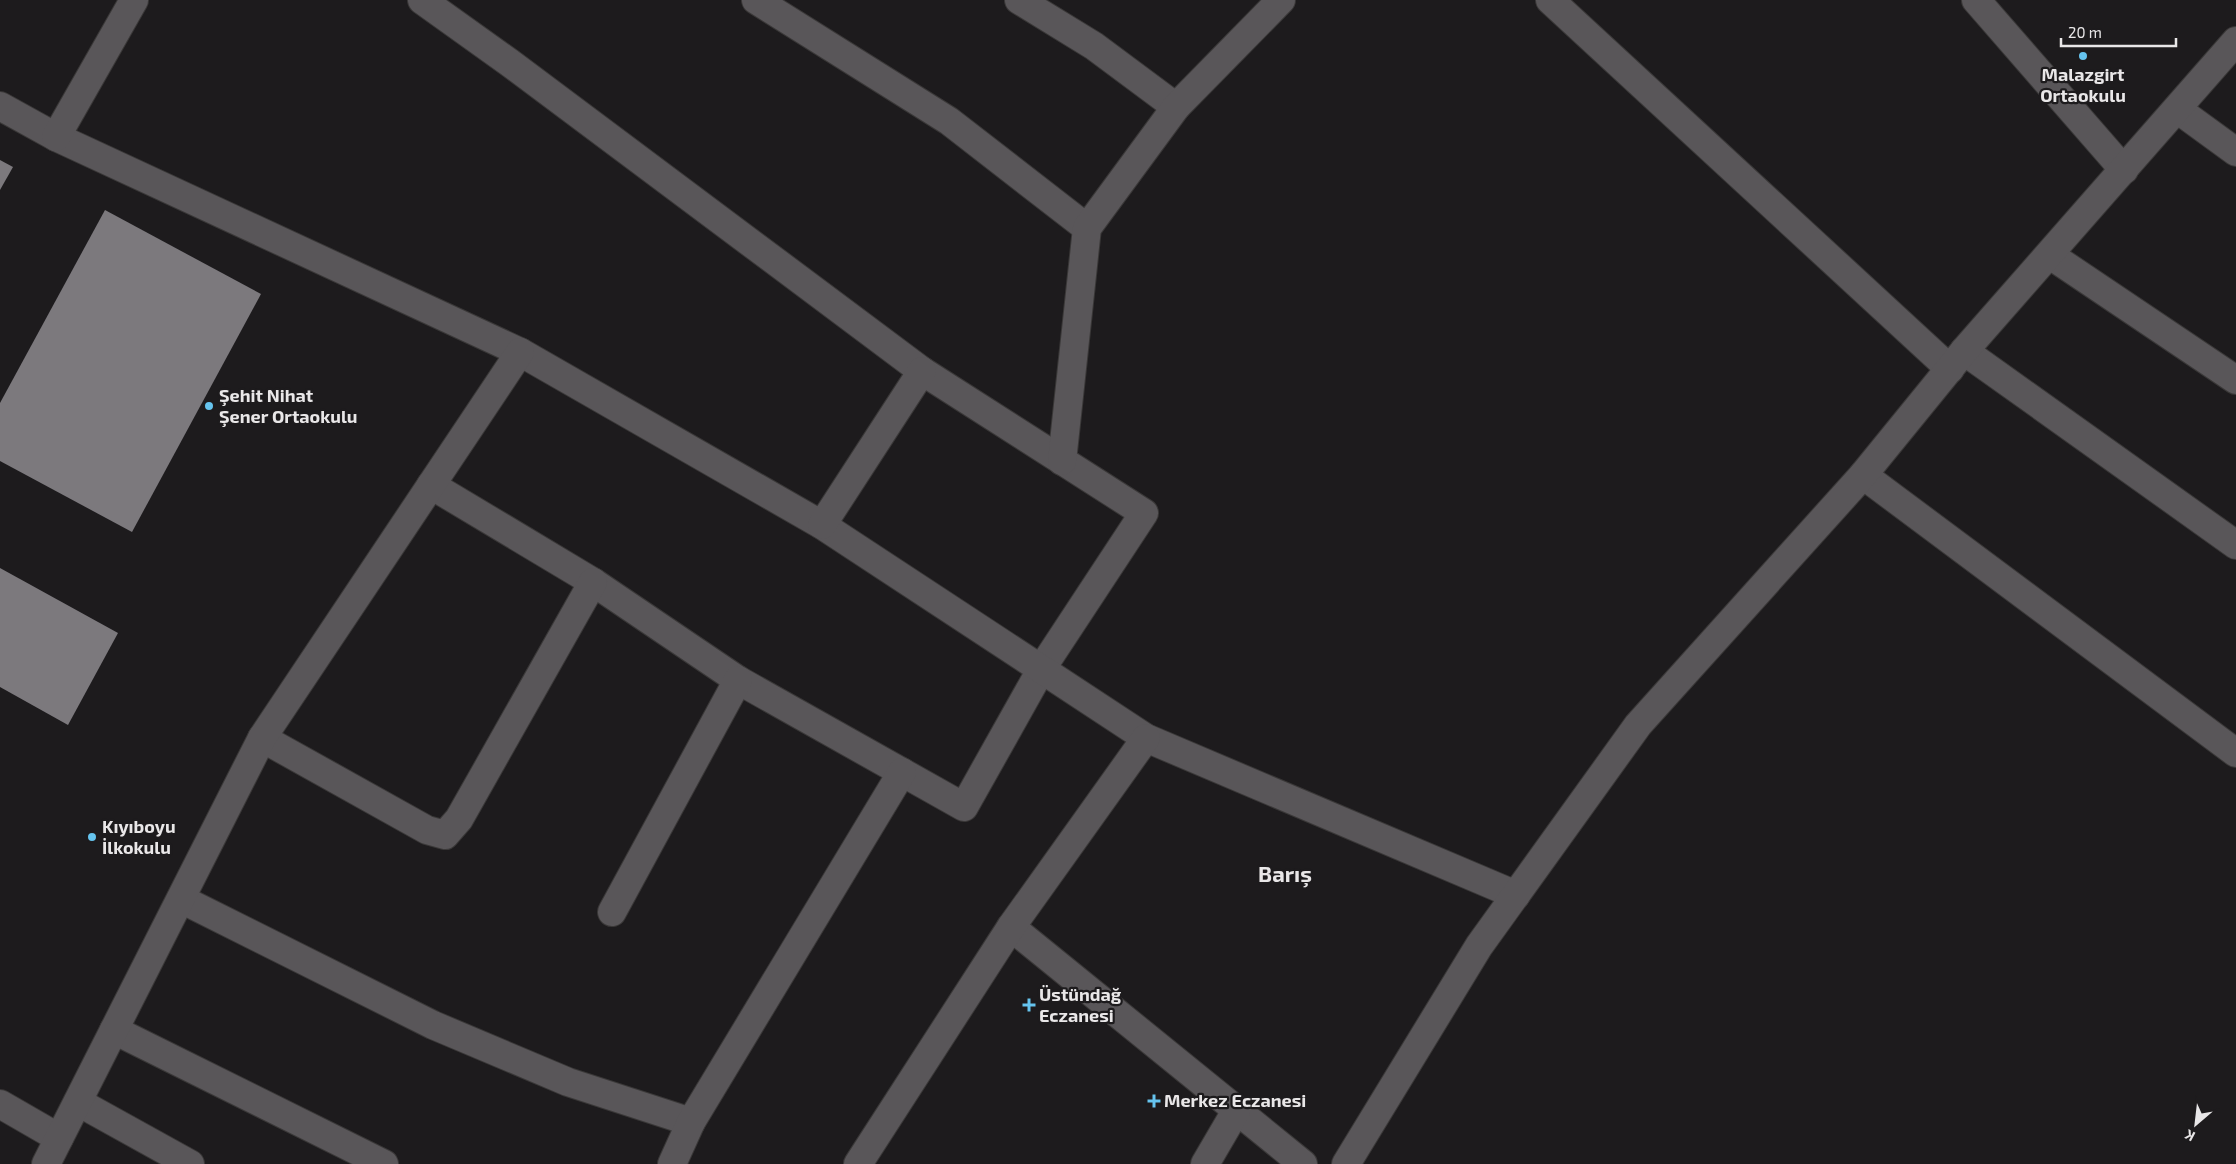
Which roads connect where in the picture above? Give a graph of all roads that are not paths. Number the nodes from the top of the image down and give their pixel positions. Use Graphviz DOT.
graph roads {
  1 [pos="134,0"];
  2 [pos="422,0"];
  3 [pos="756,0"];
  4 [pos="1019,0"];
  5 [pos="1281,0"];
  6 [pos="1550,0"];
  7 [pos="1976,0"];
  8 [pos="2236,41"];
  9 [pos="0,106"];
  10 [pos="1176,107"];
  11 [pos="2177,109"];
  12 [pos="56,137"];
  13 [pos="2236,152"];
  14 [pos="2124,170"];
  15 [pos="1087,228"];
  16 [pos="2050,255"];
  17 [pos="520,352"];
  18 [pos="1957,360"];
  19 [pos="922,371"];
  20 [pos="2236,380"];
  21 [pos="1062,461"];
  22 [pos="1863,475"];
  23 [pos="431,485"];
  24 [pos="822,525"];
  25 [pos="2236,545"];
  26 [pos="593,582"];
  27 [pos="1042,668"];
  28 [pos="738,680"];
  29 [pos="262,738"];
  30 [pos="1146,738"];
  31 [pos="2236,753"];
  32 [pos="902,772"];
  33 [pos="1516,895"];
  34 [pos="181,899"];
  35 [pos="612,912"];
  36 [pos="1011,927"];
  37 [pos="114,1030"];
  38 [pos="78,1102"];
  39 [pos="0,1104"];
  40 [pos="1236,1110"];
  41 [pos="691,1122"];
  42 [pos="59,1138"];
  43 [pos="46,1164"];
  44 [pos="190,1164"];
  45 [pos="384,1164"];
  46 [pos="672,1164"];
  47 [pos="858,1164"];
  48 [pos="1205,1164"];
  49 [pos="1303,1164"];
  50 [pos="1346,1164"];
  1 -- 12 [label="street"];
  2 -- 19 [label="street"];
  3 -- 15 [label="street"];
  4 -- 10 [label="street"];
  5 -- 10 [label="street"];
  6 -- 18 [label="street"];
  7 -- 14 [label="street"];
  8 -- 11 [label="street"];
  9 -- 12 [label="street"];
  10 -- 15 [label="street"];
  11 -- 13 [label="street"];
  11 -- 14 [label="street"];
  12 -- 17 [label="street"];
  14 -- 16 [label="street"];
  15 -- 21 [label="street"];
  16 -- 18 [label="street"];
  16 -- 20 [label="street"];
  17 -- 23 [label="street"];
  17 -- 24 [label="street"];
  18 -- 22 [label="street"];
  18 -- 25 [label="street"];
  19 -- 21 [label="street"];
  19 -- 24 [label="street"];
  21 -- 27 [label="street"];
  22 -- 31 [label="street"];
  22 -- 33 [label="street"];
  23 -- 26 [label="street"];
  23 -- 29 [label="street"];
  24 -- 27 [label="street"];
  26 -- 28 [label="street"];
  26 -- 29 [label="street"];
  27 -- 30 [label="street"];
  27 -- 32 [label="street"];
  28 -- 32 [label="street"];
  28 -- 35 [label="street"];
  29 -- 34 [label="street"];
  30 -- 33 [label="street"];
  30 -- 36 [label="street"];
  32 -- 41 [label="street"];
  33 -- 50 [label="street"];
  34 -- 37 [label="street"];
  34 -- 41 [label="street"];
  36 -- 40 [label="street"];
  36 -- 47 [label="street"];
  37 -- 38 [label="street"];
  37 -- 45 [label="street"];
  38 -- 42 [label="street"];
  38 -- 44 [label="street"];
  39 -- 42 [label="street"];
  40 -- 48 [label="street"];
  40 -- 49 [label="street"];
  41 -- 46 [label="street"];
  42 -- 43 [label="street"];
}
